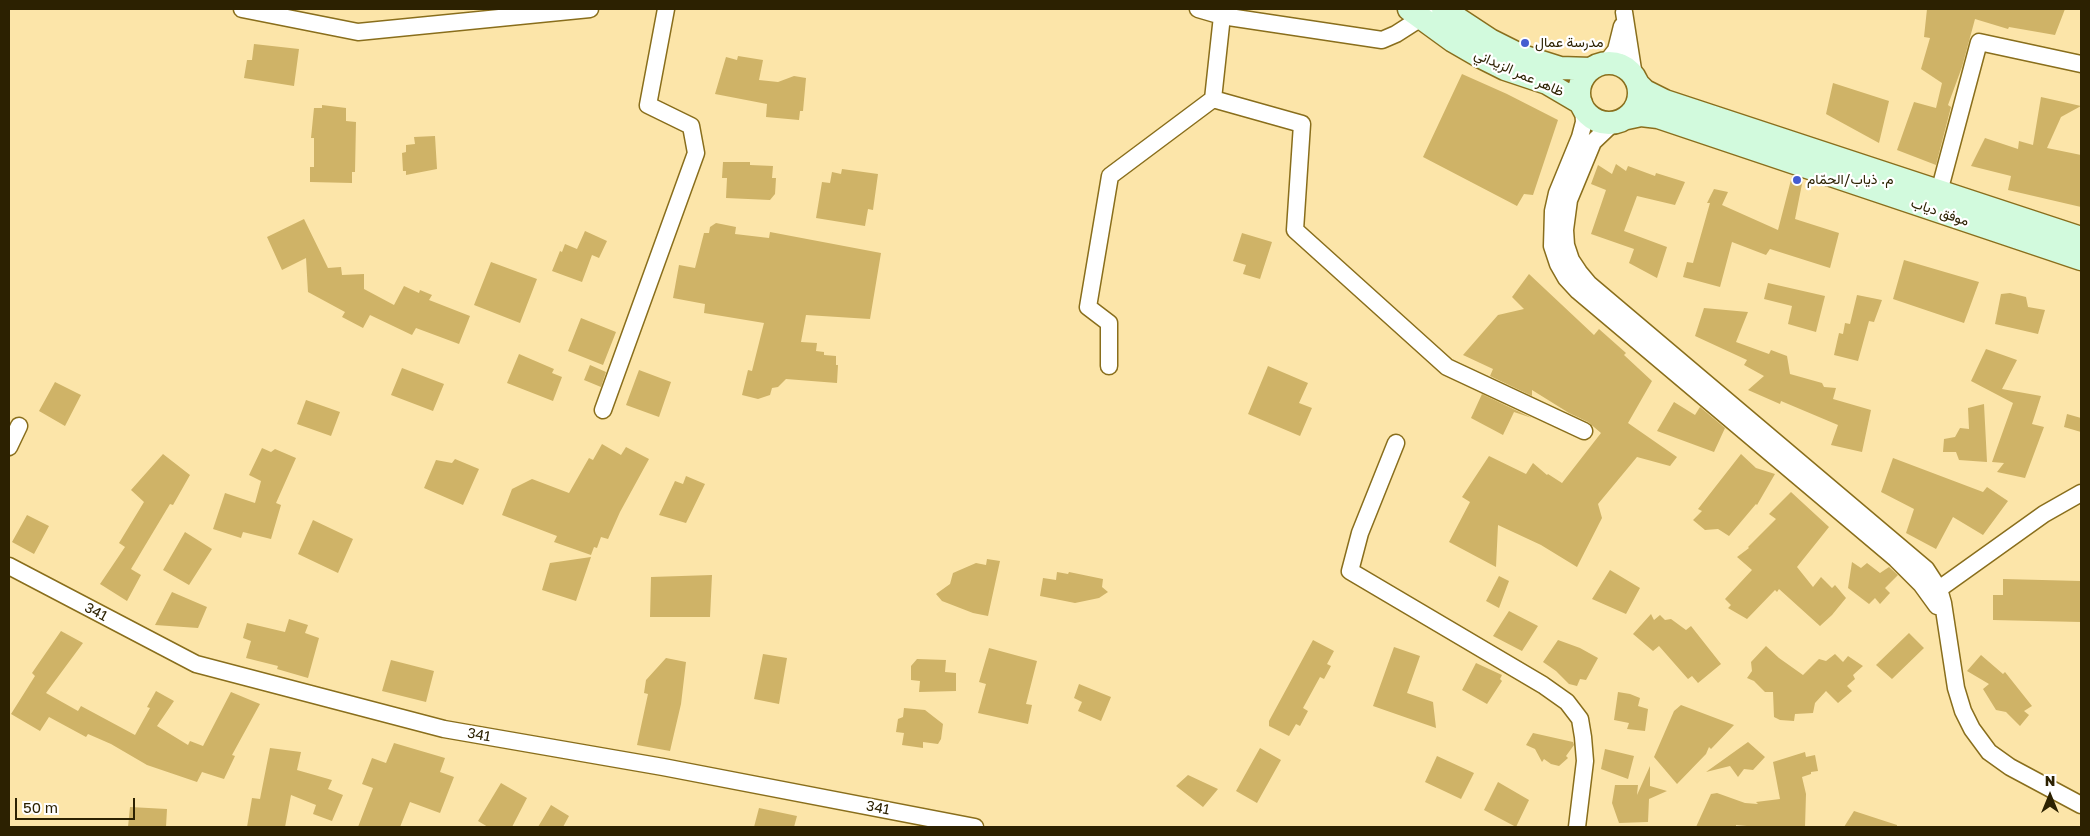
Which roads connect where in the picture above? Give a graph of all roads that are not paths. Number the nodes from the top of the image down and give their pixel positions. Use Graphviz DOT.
graph roads {
  1 [pos="242,9"];
  2 [pos="590,9"];
  3 [pos="666,9"];
  4 [pos="1198,9"];
  5 [pos="1443,9"];
  6 [pos="1624,10"];
  7 [pos="1420,12"];
  8 [pos="1222,16"];
  9 [pos="2081,64"];
  10 [pos="1598,66"];
  11 [pos="1636,80"];
  12 [pos="1213,100"];
  13 [pos="1582,105"];
  14 [pos="1620,120"];
  15 [pos="1938,192"];
  16 [pos="2081,238"];
  17 [pos="2081,259"];
  18 [pos="1109,366"];
  19 [pos="603,410"];
  20 [pos="19,426"];
  21 [pos="1584,431"];
  22 [pos="1396,443"];
  23 [pos="9,447"];
  24 [pos="2081,493"];
  25 [pos="9,566"];
  26 [pos="1934,592"];
  27 [pos="2081,805"];
  28 [pos="975,827"];
  29 [pos="1577,827"];
  1 -- 2 [label="street"];
  3 -- 19 [label="street"];
  4 -- 8 [label="street"];
  5 -- 10 [label="main road, ظاهر عمر الزيداني"];
  6 -- 10 [label="street"];
  6 -- 11 [label="street"];
  7 -- 8 [label="street"];
  7 -- 13 [label="main road, ظاهر عمر الزيداني"];
  8 -- 12 [label="street"];
  9 -- 15 [label="street"];
  10 -- 11 [label="main road"];
  10 -- 13 [label="main road"];
  11 -- 14 [label="main road"];
  11 -- 15 [label="main road, موفق دياب"];
  12 -- 18 [label="street"];
  12 -- 21 [label="street"];
  13 -- 14 [label="main road"];
  13 -- 26 [label="street"];
  14 -- 17 [label="main road, موفق دياب"];
  14 -- 26 [label="street"];
  15 -- 16 [label="main road, موفق دياب"];
  20 -- 23 [label="street"];
  22 -- 29 [label="street"];
  24 -- 26 [label="street"];
  25 -- 28 [label="street, 341"];
  26 -- 27 [label="street"];
}
